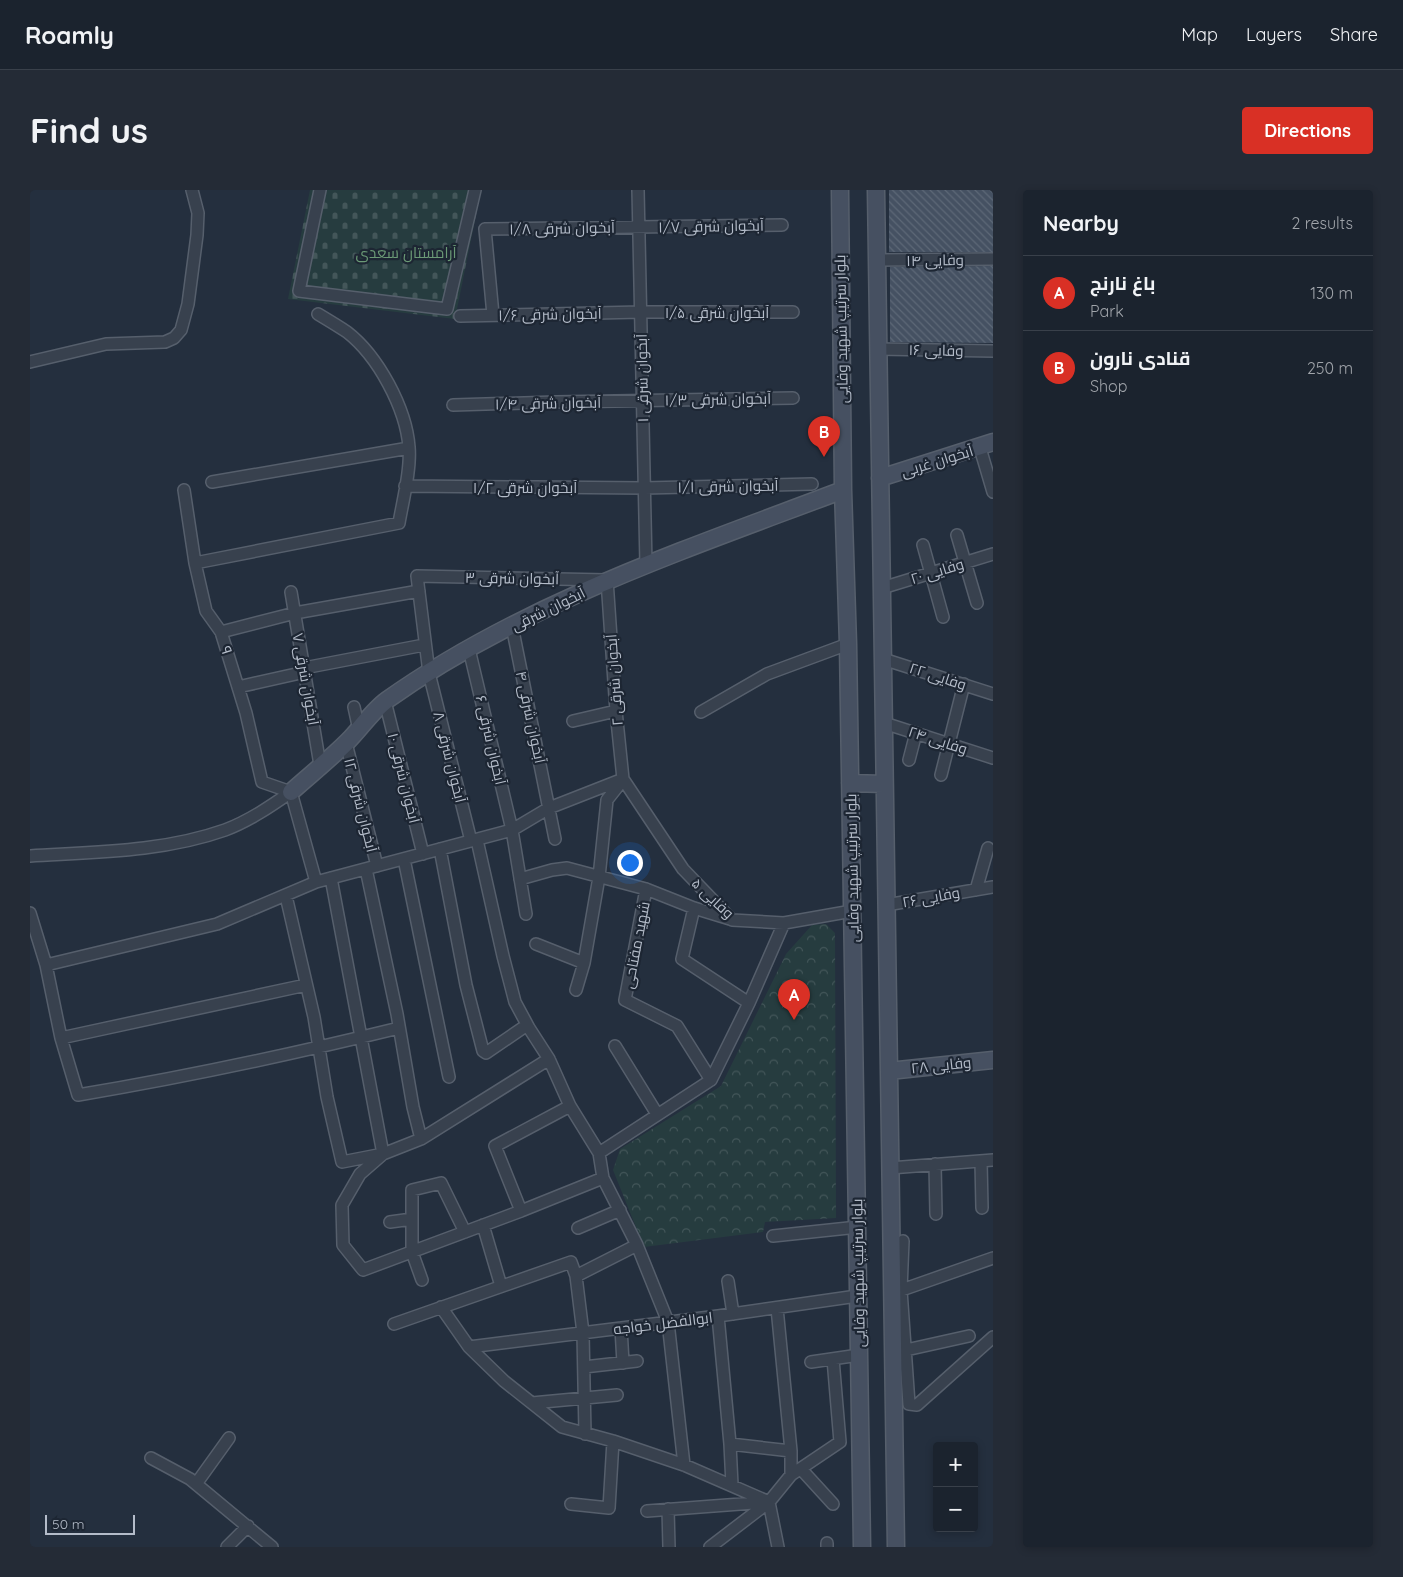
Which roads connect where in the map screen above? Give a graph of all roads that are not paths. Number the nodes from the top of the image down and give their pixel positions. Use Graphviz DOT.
graph roads {
  1 [pos="192,190"];
  2 [pos="320,190"];
  3 [pos="475,190"];
  4 [pos="638,190"];
  5 [pos="840,190"];
  6 [pos="876,190"];
  7 [pos="782,225"];
  8 [pos="639,227"];
  9 [pos="993,259"];
  10 [pos="877,260"];
  11 [pos="641,312"];
  12 [pos="793,312"];
  13 [pos="318,314"];
  14 [pos="493,315"];
  15 [pos="460,316"];
  16 [pos="878,349"];
  17 [pos="993,351"];
  18 [pos="30,362"];
  19 [pos="793,398"];
  20 [pos="642,401"];
  21 [pos="453,405"];
  22 [pos="987,445"];
  23 [pos="409,448"];
  24 [pos="880,478"];
  25 [pos="212,482"];
  26 [pos="812,484"];
  27 [pos="405,486"];
  28 [pos="644,488"];
  29 [pos="184,490"];
  30 [pos="843,490"];
  31 [pos="993,492"];
  32 [pos="957,535"];
  33 [pos="923,546"];
  34 [pos="993,554"];
  35 [pos="195,563"];
  36 [pos="965,563"];
  37 [pos="646,565"];
  38 [pos="932,573"];
  39 [pos="417,576"];
  40 [pos="607,580"];
  41 [pos="882,588"];
  42 [pos="419,591"];
  43 [pos="291,592"];
  44 [pos="978,603"];
  45 [pos="295,613"];
  46 [pos="943,617"];
  47 [pos="512,626"];
  48 [pos="221,632"];
  49 [pos="848,644"];
  50 [pos="424,645"];
  51 [pos="469,649"];
  52 [pos="883,659"];
  53 [pos="304,670"];
  54 [pos="429,673"];
  55 [pos="964,684"];
  56 [pos="238,687"];
  57 [pos="993,694"];
  58 [pos="385,702"];
  59 [pos="354,707"];
  60 [pos="616,711"];
  61 [pos="701,712"];
  62 [pos="573,720"];
  63 [pos="884,722"];
  64 [pos="359,730"];
  65 [pos="916,733"];
  66 [pos="346,744"];
  67 [pos="949,744"];
  68 [pos="993,758"];
  69 [pos="909,760"];
  70 [pos="320,765"];
  71 [pos="940,774"];
  72 [pos="623,780"];
  73 [pos="850,783"];
  74 [pos="884,784"];
  75 [pos="291,792"];
  76 [pos="549,808"];
  77 [pos="512,830"];
  78 [pos="474,840"];
  79 [pos="555,840"];
  80 [pos="988,848"];
  81 [pos="440,849"];
  82 [pos="423,854"];
  83 [pos="30,856"];
  84 [pos="404,859"];
  85 [pos="372,867"];
  86 [pos="598,877"];
  87 [pos="331,878"];
  88 [pos="520,879"];
  89 [pos="316,882"];
  90 [pos="993,887"];
  91 [pos="646,889"];
  92 [pos="976,890"];
  93 [pos="286,896"];
  94 [pos="886,905"];
  95 [pos="694,908"];
  96 [pos="852,911"];
  97 [pos="30,913"];
  98 [pos="526,914"];
  99 [pos="732,920"];
  100 [pos="784,923"];
  101 [pos="536,944"];
  102 [pos="584,963"];
  103 [pos="46,965"];
  104 [pos="306,985"];
  105 [pos="576,990"];
  106 [pos="749,1003"];
  107 [pos="527,1025"];
  108 [pos="399,1028"];
  109 [pos="61,1038"];
  110 [pos="361,1038"];
  111 [pos="615,1046"];
  112 [pos="319,1048"];
  113 [pos="549,1059"];
  114 [pos="993,1060"];
  115 [pos="889,1071"];
  116 [pos="449,1076"];
  117 [pos="711,1080"];
  118 [pos="570,1106"];
  119 [pos="657,1114"];
  120 [pos="421,1139"];
  121 [pos="600,1153"];
  122 [pos="383,1154"];
  123 [pos="993,1160"];
  124 [pos="981,1161"];
  125 [pos="935,1164"];
  126 [pos="890,1168"];
  127 [pos="603,1178"];
  128 [pos="982,1208"];
  129 [pos="620,1210"];
  130 [pos="521,1211"];
  131 [pos="936,1214"];
  132 [pos="412,1219"];
  133 [pos="390,1222"];
  134 [pos="483,1225"];
  135 [pos="858,1226"];
  136 [pos="578,1228"];
  137 [pos="465,1232"];
  138 [pos="773,1236"];
  139 [pos="903,1241"];
  140 [pos="637,1245"];
  141 [pos="412,1252"];
  142 [pos="993,1258"];
  143 [pos="576,1276"];
  144 [pos="422,1280"];
  145 [pos="728,1281"];
  146 [pos="501,1286"];
  147 [pos="897,1292"];
  148 [pos="858,1296"];
  149 [pos="441,1308"];
  150 [pos="777,1308"];
  151 [pos="733,1314"];
  152 [pos="718,1316"];
  153 [pos="668,1322"];
  154 [pos="394,1324"];
  155 [pos="621,1328"];
  156 [pos="583,1333"];
  157 [pos="969,1336"];
  158 [pos="993,1337"];
  159 [pos="469,1347"];
  160 [pos="906,1350"];
  161 [pos="858,1355"];
  162 [pos="833,1359"];
  163 [pos="637,1361"];
  164 [pos="811,1362"];
  165 [pos="623,1363"];
  166 [pos="584,1367"];
  167 [pos="617,1395"];
  168 [pos="585,1398"];
  169 [pos="532,1403"];
  170 [pos="585,1434"];
  171 [pos="229,1438"];
  172 [pos="613,1441"];
  173 [pos="730,1444"];
  174 [pos="791,1451"];
  175 [pos="151,1458"];
  176 [pos="684,1465"];
  177 [pos="796,1472"];
  178 [pos="196,1484"];
  179 [pos="732,1485"];
  180 [pos="769,1502"];
  181 [pos="571,1504"];
  182 [pos="833,1504"];
  183 [pos="668,1509"];
  184 [pos="647,1510"];
  185 [pos="248,1526"];
  186 [pos="227,1547"];
  187 [pos="272,1547"];
  188 [pos="669,1547"];
  189 [pos="710,1547"];
  190 [pos="778,1547"];
  191 [pos="862,1547"];
  192 [pos="896,1547"];
  1 -- 18 [label="street"];
  2 -- 3 [label="street"];
  4 -- 8 [label="street, آبخوان شرقی ۱"];
  5 -- 30 [label="main road, بلوار سرتیپ شهید وفایی"];
  6 -- 10 [label="main road"];
  7 -- 8 [label="street, آبخوان شرقی ۱/۷"];
  8 -- 11 [label="street, آبخوان شرقی ۱"];
  8 -- 14 [label="street, آبخوان شرقی ۱/۸"];
  9 -- 10 [label="street, وفایی ۱۴"];
  10 -- 16 [label="main road"];
  11 -- 12 [label="street, آبخوان شرقی ۱/۵"];
  11 -- 14 [label="street, آبخوان شرقی ۱/۶"];
  11 -- 20 [label="street, آبخوان شرقی ۱"];
  13 -- 23 [label="street"];
  14 -- 15 [label="street, آبخوان شرقی ۱/۶"];
  16 -- 17 [label="street, وفایی ۱۶"];
  16 -- 24 [label="main road"];
  19 -- 20 [label="street, آبخوان شرقی ۱/۳"];
  20 -- 21 [label="street, آبخوان شرقی ۱/۴"];
  20 -- 28 [label="street, آبخوان شرقی ۱"];
  22 -- 24 [label="main road, آبخوان غربی"];
  22 -- 31 [label="street"];
  23 -- 25 [label="street"];
  23 -- 27 [label="street"];
  24 -- 41 [label="main road"];
  26 -- 28 [label="street, آبخوان شرقی ۱/۱"];
  27 -- 28 [label="street, آبخوان شرقی ۱/۲"];
  27 -- 35 [label="street"];
  28 -- 37 [label="street, آبخوان شرقی ۱"];
  29 -- 35 [label="street, ۹"];
  30 -- 37 [label="main road, آبخوان شرقی"];
  30 -- 49 [label="main road, بلوار سرتیپ شهید وفایی"];
  32 -- 36 [label="street"];
  33 -- 38 [label="street"];
  34 -- 36 [label="street, وفایی ۲۰"];
  35 -- 48 [label="street, ۹"];
  36 -- 38 [label="street, وفایی ۲۰"];
  36 -- 44 [label="street"];
  37 -- 40 [label="main road, آبخوان شرقی"];
  38 -- 41 [label="street, وفایی ۲۰"];
  38 -- 46 [label="street"];
  39 -- 40 [label="street, آبخوان شرقی ۳"];
  39 -- 42 [label="street, آبخوان شرقی ۸"];
  40 -- 47 [label="main road, آبخوان شرقی"];
  40 -- 60 [label="street, آبخوان شرقی ۲"];
  41 -- 52 [label="main road"];
  42 -- 45 [label="street"];
  42 -- 50 [label="street, آبخوان شرقی ۸"];
  43 -- 45 [label="street, آبخوان شرقی ۷"];
  45 -- 48 [label="street"];
  45 -- 53 [label="street, آبخوان شرقی ۷"];
  47 -- 51 [label="main road, آبخوان شرقی"];
  47 -- 76 [label="street, آبخوان شرقی ۴"];
  48 -- 56 [label="street, ۹"];
  49 -- 61 [label="street"];
  49 -- 73 [label="main road, بلوار سرتیپ شهید وفایی"];
  50 -- 53 [label="street"];
  50 -- 54 [label="street, آبخوان شرقی ۸"];
  51 -- 54 [label="main road, آبخوان شرقی"];
  51 -- 77 [label="street, آبخوان شرقی ۶"];
  52 -- 55 [label="street, وفایی ۲۲"];
  52 -- 63 [label="main road"];
  53 -- 56 [label="street"];
  53 -- 70 [label="street, آبخوان شرقی ۷"];
  54 -- 58 [label="main road, آبخوان شرقی"];
  54 -- 78 [label="street, آبخوان شرقی ۸"];
  55 -- 57 [label="street, وفایی ۲۲"];
  55 -- 67 [label="street"];
  56 -- 75 [label="street, ۹"];
  58 -- 64 [label="main road, آبخوان شرقی"];
  58 -- 82 [label="street, آبخوان شرقی ۱۰"];
  59 -- 64 [label="street"];
  60 -- 62 [label="street"];
  60 -- 72 [label="street, آبخوان شرقی ۲"];
  63 -- 65 [label="street, وفایی ۲۴"];
  63 -- 74 [label="main road"];
  64 -- 66 [label="main road, آبخوان شرقی"];
  65 -- 67 [label="street, وفایی ۲۴"];
  65 -- 69 [label="street"];
  66 -- 70 [label="main road, آبخوان شرقی"];
  66 -- 85 [label="street, آبخوان شرقی ۱۲"];
  67 -- 68 [label="street, وفایی ۲۴"];
  67 -- 71 [label="street"];
  70 -- 75 [label="main road, آبخوان شرقی"];
  72 -- 76 [label="street"];
  72 -- 86 [label="street"];
  72 -- 99 [label="street, وفایی ۵"];
  73 -- 74 [label="main road"];
  73 -- 96 [label="main road, بلوار سرتیپ شهید وفایی"];
  74 -- 94 [label="main road"];
  75 -- 83 [label="street"];
  75 -- 89 [label="street"];
  76 -- 77 [label="street"];
  76 -- 79 [label="street, آبخوان شرقی ۴"];
  77 -- 78 [label="street"];
  77 -- 88 [label="street, آبخوان شرقی ۶"];
  78 -- 81 [label="street"];
  78 -- 107 [label="street, آبخوان شرقی ۸"];
  80 -- 92 [label="street"];
  81 -- 82 [label="street"];
  81 -- 107 [label="street"];
  82 -- 84 [label="street"];
  84 -- 85 [label="street"];
  84 -- 116 [label="street"];
  85 -- 87 [label="street"];
  85 -- 108 [label="street, آبخوان شرقی ۱۲"];
  86 -- 88 [label="street"];
  86 -- 91 [label="street"];
  86 -- 102 [label="street"];
  87 -- 89 [label="street"];
  87 -- 110 [label="street"];
  88 -- 98 [label="street, آبخوان شرقی ۶"];
  89 -- 93 [label="street"];
  90 -- 92 [label="street, وفایی ۲۶"];
  91 -- 95 [label="street"];
  91 -- 117 [label="street, شهید مفتاحی"];
  92 -- 94 [label="street, وفایی ۲۶"];
  93 -- 103 [label="street"];
  93 -- 104 [label="street"];
  94 -- 115 [label="main road"];
  95 -- 99 [label="street"];
  95 -- 106 [label="street"];
  96 -- 100 [label="street, وفایی ۵"];
  96 -- 135 [label="main road, بلوار سرتیپ شهید وفایی"];
  97 -- 103 [label="street"];
  99 -- 100 [label="street, وفایی ۵"];
  100 -- 106 [label="street"];
  101 -- 102 [label="street"];
  102 -- 105 [label="street"];
  103 -- 109 [label="street"];
  104 -- 109 [label="street"];
  104 -- 112 [label="street"];
  106 -- 117 [label="street"];
  107 -- 113 [label="street, آبخوان شرقی ۸"];
  108 -- 110 [label="street"];
  108 -- 120 [label="street, آبخوان شرقی ۱۲"];
  109 -- 112 [label="street"];
  110 -- 112 [label="street"];
  110 -- 122 [label="street"];
  111 -- 119 [label="street"];
  112 -- 122 [label="street"];
  113 -- 118 [label="street, آبخوان شرقی ۸"];
  113 -- 120 [label="street"];
  114 -- 115 [label="main road, وفایی ۲۸"];
  115 -- 126 [label="main road"];
  117 -- 119 [label="street"];
  118 -- 121 [label="street, آبخوان شرقی ۸"];
  118 -- 130 [label="street"];
  119 -- 121 [label="street"];
  120 -- 122 [label="street"];
  121 -- 127 [label="street"];
  122 -- 141 [label="street"];
  123 -- 124 [label="street"];
  124 -- 125 [label="street"];
  124 -- 128 [label="street"];
  125 -- 126 [label="street"];
  125 -- 131 [label="street"];
  126 -- 147 [label="main road"];
  127 -- 129 [label="street"];
  127 -- 130 [label="street"];
  129 -- 136 [label="street"];
  129 -- 140 [label="street"];
  130 -- 134 [label="street"];
  132 -- 133 [label="street"];
  132 -- 137 [label="street"];
  132 -- 141 [label="street"];
  134 -- 137 [label="street"];
  134 -- 146 [label="street"];
  135 -- 138 [label="street"];
  135 -- 148 [label="main road, بلوار سرتیپ شهید وفایی"];
  137 -- 141 [label="street"];
  139 -- 147 [label="street"];
  140 -- 143 [label="street"];
  140 -- 153 [label="street"];
  141 -- 144 [label="street"];
  142 -- 147 [label="street"];
  143 -- 146 [label="street"];
  143 -- 156 [label="street"];
  145 -- 151 [label="street"];
  146 -- 149 [label="street"];
  147 -- 160 [label="street"];
  147 -- 192 [label="main road"];
  148 -- 150 [label="street, ابوالفضل خواجه"];
  148 -- 161 [label="main road, بلوار سرتیپ شهید وفایی"];
  149 -- 154 [label="street"];
  149 -- 159 [label="street"];
  150 -- 151 [label="street, ابوالفضل خواجه"];
  150 -- 174 [label="street"];
  151 -- 152 [label="street, ابوالفضل خواجه"];
  152 -- 153 [label="street, ابوالفضل خواجه"];
  152 -- 173 [label="street"];
  153 -- 155 [label="street, ابوالفضل خواجه"];
  153 -- 176 [label="street"];
  155 -- 156 [label="street, ابوالفضل خواجه"];
  155 -- 165 [label="street"];
  156 -- 159 [label="street, ابوالفضل خواجه"];
  156 -- 166 [label="street"];
  157 -- 160 [label="street"];
  158 -- 160 [label="street"];
  159 -- 169 [label="street"];
  161 -- 162 [label="street"];
  161 -- 191 [label="main road, بلوار سرتیپ شهید وفایی"];
  162 -- 164 [label="street"];
  162 -- 177 [label="street"];
  163 -- 165 [label="street"];
  165 -- 166 [label="street"];
  166 -- 168 [label="street"];
  167 -- 168 [label="street"];
  168 -- 169 [label="street"];
  168 -- 170 [label="street"];
  169 -- 170 [label="street"];
  170 -- 172 [label="street"];
  171 -- 178 [label="street"];
  172 -- 176 [label="street"];
  172 -- 181 [label="street"];
  173 -- 174 [label="street"];
  173 -- 179 [label="street"];
  174 -- 177 [label="street"];
  175 -- 178 [label="street"];
  176 -- 179 [label="street"];
  177 -- 180 [label="street"];
  177 -- 182 [label="street"];
  178 -- 185 [label="street"];
  179 -- 180 [label="street"];
  180 -- 183 [label="street"];
  180 -- 189 [label="street"];
  180 -- 190 [label="street"];
  183 -- 184 [label="street"];
  183 -- 188 [label="street"];
  185 -- 186 [label="street"];
  185 -- 187 [label="street"];
}
